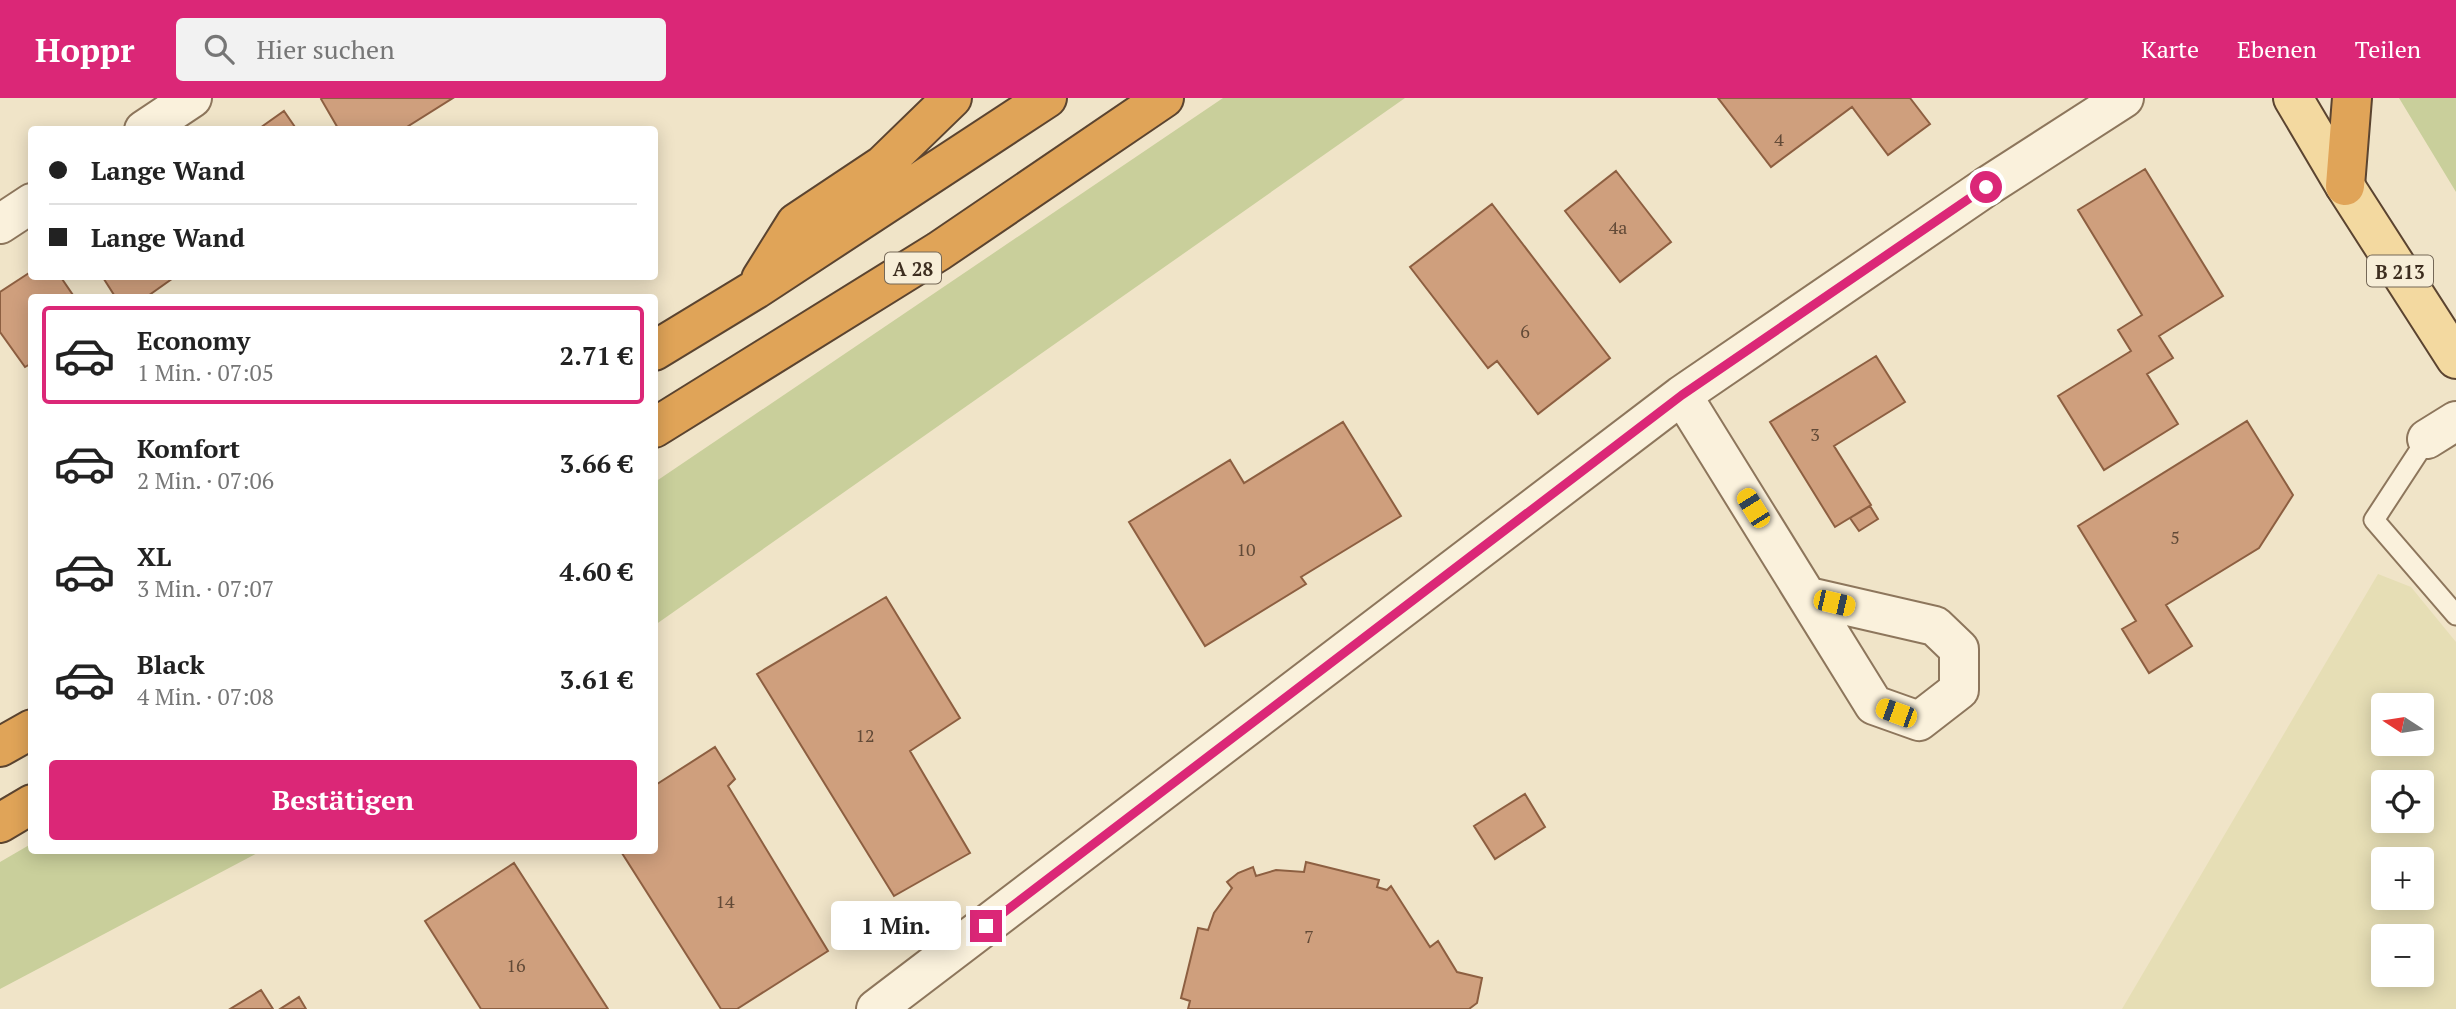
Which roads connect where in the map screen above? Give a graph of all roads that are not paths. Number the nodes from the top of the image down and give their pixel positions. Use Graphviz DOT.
graph roads {
  1 [pos="191,98"];
  2 [pos="952,98"];
  3 [pos="1047,98"];
  4 [pos="1164,98"];
  5 [pos="2124,98"];
  6 [pos="2293,98"];
  7 [pos="2352,98"];
  8 [pos="150,126"];
  9 [pos="2345,186"];
  10 [pos="28,206"];
  11 [pos="0,224"];
  12 [pos="756,289"];
  13 [pos="658,349"];
  14 [pos="2455,357"];
  15 [pos="1682,395"];
  16 [pos="658,426"];
  17 [pos="2442,430"];
  18 [pos="1809,597"];
  19 [pos="2456,615"];
  20 [pos="28,731"];
  21 [pos="0,747"];
  22 [pos="28,806"];
  23 [pos="0,823"];
  24 [pos="876,1009"];
  1 -- 8 [label="street"];
  2 -- 12 [label="highway"];
  3 -- 12 [label="highway"];
  4 -- 16 [label="highway, A 28"];
  5 -- 15 [label="street"];
  6 -- 9 [label="main road, B 213"];
  7 -- 9 [label="highway"];
  9 -- 14 [label="main road, B 213"];
  10 -- 11 [label="street"];
  12 -- 13 [label="highway"];
  15 -- 18 [label="street"];
  15 -- 24 [label="street"];
  17 -- 19 [label="lane"];
  20 -- 21 [label="highway"];
  22 -- 23 [label="highway"];
}
